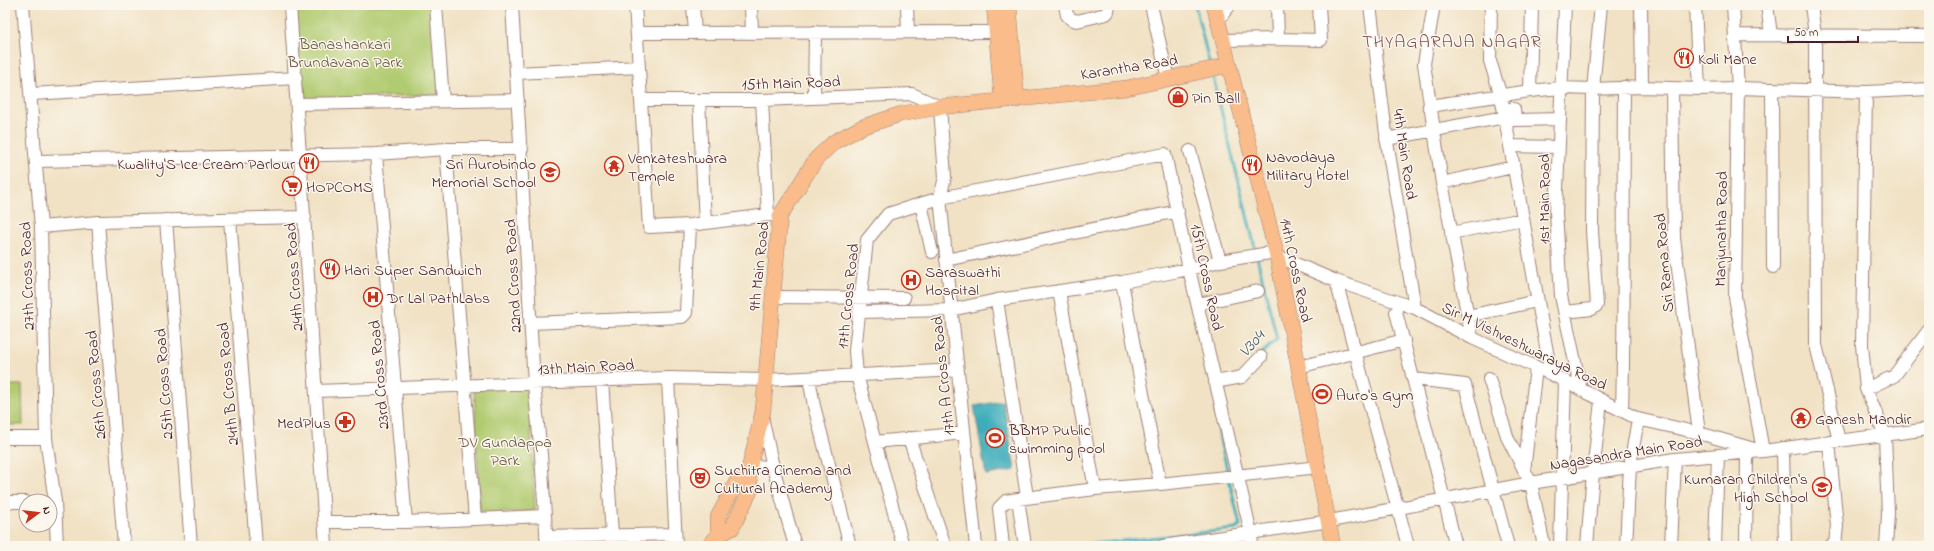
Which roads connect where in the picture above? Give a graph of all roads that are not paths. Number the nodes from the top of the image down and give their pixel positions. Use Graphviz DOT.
graph roads {
  1 [pos="23,5"];
  2 [pos="290,5"];
  3 [pos="436,5"];
  4 [pos="512,5"];
  5 [pos="635,5"];
  6 [pos="693,5"];
  7 [pos="751,5"];
  8 [pos="907,5"];
  9 [pos="994,5"];
  10 [pos="1010,5"];
  11 [pos="1065,5"];
  12 [pos="1108,5"];
  13 [pos="1151,5"];
  14 [pos="1214,5"];
  15 [pos="1230,5"];
  16 [pos="1278,5"];
  17 [pos="1319,5"];
  18 [pos="1370,5"];
  19 [pos="1434,5"];
  20 [pos="1491,5"];
  21 [pos="1532,5"];
  22 [pos="1565,5"];
  23 [pos="1601,5"];
  24 [pos="1641,5"];
  25 [pos="1695,5"];
  26 [pos="1733,5"];
  27 [pos="1767,5"];
  28 [pos="1811,5"];
  29 [pos="1218,20"];
  30 [pos="752,32"];
  31 [pos="815,32"];
  32 [pos="908,32"];
  33 [pos="997,32"];
  34 [pos="637,33"];
  35 [pos="695,33"];
  36 [pos="1735,35"];
  37 [pos="1771,35"];
  38 [pos="1815,35"];
  39 [pos="1929,36"];
  40 [pos="1278,39"];
  41 [pos="1223,40"];
  42 [pos="639,67"];
  43 [pos="1217,68"];
  44 [pos="516,73"];
  45 [pos="296,78"];
  46 [pos="1168,79"];
  47 [pos="1624,87"];
  48 [pos="1642,87"];
  49 [pos="1560,88"];
  50 [pos="1672,88"];
  51 [pos="1738,88"];
  52 [pos="1593,89"];
  53 [pos="1699,89"];
  54 [pos="1772,89"];
  55 [pos="1929,89"];
  56 [pos="1530,91"];
  57 [pos="1815,92"];
  58 [pos="1866,92"];
  59 [pos="32,94"];
  60 [pos="1501,96"];
  61 [pos="814,98"];
  62 [pos="1034,98"];
  63 [pos="518,100"];
  64 [pos="641,100"];
  65 [pos="699,100"];
  66 [pos="762,100"];
  67 [pos="1017,100"];
  68 [pos="443,101"];
  69 [pos="1002,101"];
  70 [pos="297,104"];
  71 [pos="1429,106"];
  72 [pos="940,107"];
  73 [pos="1504,113"];
  74 [pos="1559,119"];
  75 [pos="1433,131"];
  76 [pos="1386,139"];
  77 [pos="1510,146"];
  78 [pos="1558,147"];
  79 [pos="446,149"];
  80 [pos="522,150"];
  81 [pos="1190,151"];
  82 [pos="376,154"];
  83 [pos="1165,154"];
  84 [pos="300,155"];
  85 [pos="36,161"];
  86 [pos="1514,167"];
  87 [pos="1442,182"];
  88 [pos="940,198"];
  89 [pos="921,204"];
  90 [pos="1178,211"];
  91 [pos="774,216"];
  92 [pos="305,217"];
  93 [pos="230,219"];
  94 [pos="1523,219"];
  95 [pos="166,220"];
  96 [pos="98,222"];
  97 [pos="705,223"];
  98 [pos="690,225"];
  99 [pos="41,227"];
  100 [pos="1451,233"];
  101 [pos="932,252"];
  102 [pos="1276,254"];
  103 [pos="946,260"];
  104 [pos="1220,261"];
  105 [pos="1773,267"];
  106 [pos="1189,270"];
  107 [pos="1122,282"];
  108 [pos="1336,282"];
  109 [pos="1059,291"];
  110 [pos="1258,291"];
  111 [pos="773,297"];
  112 [pos="860,298"];
  113 [pos="904,298"];
  114 [pos="997,300"];
  115 [pos="1537,301"];
  116 [pos="1198,304"];
  117 [pos="1415,308"];
  118 [pos="951,310"];
  119 [pos="859,312"];
  120 [pos="1396,312"];
  121 [pos="1565,312"];
  122 [pos="1468,316"];
  123 [pos="530,323"];
  124 [pos="1929,330"];
  125 [pos="1472,338"];
  126 [pos="1404,340"];
  127 [pos="1355,352"];
  128 [pos="1261,358"];
  129 [pos="1299,367"];
  130 [pos="1536,367"];
  131 [pos="957,370"];
  132 [pos="1551,374"];
  133 [pos="857,375"];
  134 [pos="668,378"];
  135 [pos="809,378"];
  136 [pos="1489,378"];
  137 [pos="1414,379"];
  138 [pos="602,380"];
  139 [pos="765,380"];
  140 [pos="1215,382"];
  141 [pos="1565,382"];
  142 [pos="534,384"];
  143 [pos="464,386"];
  144 [pos="395,389"];
  145 [pos="1866,389"];
  146 [pos="1581,390"];
  147 [pos="316,391"];
  148 [pos="1602,401"];
  149 [pos="1622,411"];
  150 [pos="762,416"];
  151 [pos="1638,419"];
  152 [pos="1929,429"];
  153 [pos="964,433"];
  154 [pos="1699,433"];
  155 [pos="1885,435"];
  156 [pos="5,438"];
  157 [pos="46,438"];
  158 [pos="909,438"];
  159 [pos="875,442"];
  160 [pos="1834,442"];
  161 [pos="1783,448"];
  162 [pos="1763,451"];
  163 [pos="1747,452"];
  164 [pos="1718,455"];
  165 [pos="1675,459"];
  166 [pos="1630,466"];
  167 [pos="773,467"];
  168 [pos="1319,467"];
  169 [pos="749,469"];
  170 [pos="1524,471"];
  171 [pos="1592,473"];
  172 [pos="1236,476"];
  173 [pos="1562,478"];
  174 [pos="1531,483"];
  175 [pos="1160,484"];
  176 [pos="1095,489"];
  177 [pos="1493,490"];
  178 [pos="52,493"];
  179 [pos="1023,498"];
  180 [pos="1444,500"];
  181 [pos="5,502"];
  182 [pos="18,502"];
  183 [pos="1398,509"];
  184 [pos="544,516"];
  185 [pos="475,519"];
  186 [pos="1330,521"];
  187 [pos="324,522"];
  188 [pos="406,522"];
  189 [pos="56,533"];
  190 [pos="1251,533"];
  191 [pos="612,536"];
  192 [pos="675,540"];
  193 [pos="546,541"];
  194 [pos="714,541"];
  195 [pos="57,546"];
  196 [pos="124,546"];
  197 [pos="191,546"];
  198 [pos="256,546"];
  199 [pos="326,546"];
  200 [pos="795,546"];
  201 [pos="850,546"];
  202 [pos="903,546"];
  203 [pos="945,546"];
  204 [pos="976,546"];
  205 [pos="1004,546"];
  206 [pos="1025,546"];
  207 [pos="1163,546"];
  208 [pos="1252,546"];
  209 [pos="1333,546"];
  210 [pos="1408,546"];
  211 [pos="1456,546"];
  212 [pos="1508,546"];
  213 [pos="1544,546"];
  214 [pos="1559,546"];
  215 [pos="1587,546"];
  216 [pos="1626,546"];
  217 [pos="1671,546"];
  218 [pos="1715,546"];
  219 [pos="1746,546"];
  220 [pos="1786,546"];
  221 [pos="1830,546"];
  222 [pos="1886,546"];
  1 -- 59 [label="street, 27th Cross Road"];
  2 -- 45 [label="street, 24th Cross Road"];
  3 -- 68 [label="street"];
  4 -- 44 [label="street, 22nd Cross Road"];
  5 -- 34 [label="street"];
  6 -- 35 [label="street"];
  7 -- 30 [label="street"];
  8 -- 32 [label="street"];
  9 -- 33 [label="main road"];
  10 -- 67 [label="main road"];
  11 -- 12 [label="street"];
  13 -- 46 [label="street"];
  14 -- 29 [label="main road, 14th Cross Road"];
  15 -- 29 [label="street"];
  16 -- 40 [label="street"];
  17 -- 40 [label="street"];
  18 -- 76 [label="street, 4th Main Road"];
  19 -- 71 [label="street"];
  20 -- 60 [label="street"];
  21 -- 56 [label="street"];
  22 -- 49 [label="street, 1st Main Road"];
  23 -- 52 [label="street"];
  24 -- 48 [label="street"];
  25 -- 53 [label="street"];
  26 -- 36 [label="street, Manjunatha Road"];
  27 -- 37 [label="street"];
  28 -- 38 [label="street"];
  29 -- 41 [label="main road, 14th Cross Road"];
  30 -- 31 [label="street"];
  30 -- 35 [label="street"];
  31 -- 32 [label="street"];
  31 -- 61 [label="street"];
  32 -- 33 [label="street"];
  33 -- 69 [label="main road"];
  34 -- 35 [label="street"];
  34 -- 42 [label="street"];
  36 -- 37 [label="street"];
  36 -- 51 [label="street, Manjunatha Road"];
  37 -- 38 [label="street"];
  38 -- 39 [label="street"];
  38 -- 57 [label="street"];
  40 -- 41 [label="street"];
  41 -- 43 [label="main road, 14th Cross Road"];
  42 -- 44 [label="street"];
  42 -- 64 [label="street"];
  43 -- 46 [label="main road, Karantha Road"];
  43 -- 102 [label="main road, 14th Cross Road"];
  44 -- 63 [label="street, 22nd Cross Road"];
  45 -- 59 [label="street"];
  45 -- 70 [label="street, 24th Cross Road"];
  46 -- 62 [label="main road, Karantha Road"];
  47 -- 48 [label="street"];
  47 -- 52 [label="street"];
  47 -- 149 [label="street"];
  48 -- 50 [label="street"];
  49 -- 52 [label="street"];
  49 -- 56 [label="street"];
  49 -- 74 [label="street, 1st Main Road"];
  50 -- 53 [label="street"];
  50 -- 154 [label="street, Sri Rama Road"];
  51 -- 53 [label="street"];
  51 -- 54 [label="street"];
  51 -- 162 [label="street, Manjunatha Road"];
  52 -- 121 [label="street"];
  54 -- 57 [label="street"];
  54 -- 105 [label="street"];
  55 -- 58 [label="street"];
  56 -- 60 [label="street"];
  57 -- 58 [label="street"];
  57 -- 160 [label="street"];
  58 -- 145 [label="street"];
  59 -- 85 [label="street, 27th Cross Road"];
  60 -- 71 [label="street"];
  60 -- 73 [label="street"];
  61 -- 66 [label="street, 15th Main Road"];
  61 -- 72 [label="street, 15th Main Road"];
  62 -- 67 [label="main road, 9th Main Road"];
  63 -- 68 [label="street"];
  63 -- 80 [label="street, 22nd Cross Road"];
  64 -- 65 [label="street, 15th Main Road"];
  64 -- 98 [label="street"];
  65 -- 66 [label="street, 15th Main Road"];
  65 -- 97 [label="street"];
  66 -- 91 [label="street"];
  67 -- 69 [label="main road, 9th Main Road"];
  68 -- 70 [label="street"];
  69 -- 72 [label="main road, 9th Main Road"];
  70 -- 84 [label="street, 24th Cross Road"];
  71 -- 75 [label="street"];
  72 -- 88 [label="street, 17th A Cross Road"];
  72 -- 91 [label="main road, 9th Main Road"];
  73 -- 74 [label="street"];
  73 -- 75 [label="street"];
  73 -- 77 [label="street"];
  74 -- 78 [label="street, 1st Main Road"];
  75 -- 76 [label="street"];
  75 -- 87 [label="street"];
  76 -- 117 [label="street, 4th Main Road"];
  77 -- 78 [label="street"];
  77 -- 86 [label="street"];
  78 -- 121 [label="street, 1st Main Road"];
  79 -- 80 [label="street"];
  79 -- 82 [label="street"];
  79 -- 143 [label="street"];
  80 -- 123 [label="street, 22nd Cross Road"];
  81 -- 104 [label="street"];
  82 -- 84 [label="street"];
  82 -- 144 [label="street, 23rd Cross Road"];
  83 -- 88 [label="street, 17th Cross Road"];
  83 -- 90 [label="street, 15th Cross Road"];
  84 -- 85 [label="street"];
  84 -- 92 [label="street, 24th Cross Road"];
  85 -- 99 [label="street, 27th Cross Road"];
  86 -- 87 [label="street"];
  86 -- 94 [label="street"];
  87 -- 100 [label="street"];
  88 -- 89 [label="street, 17th Cross Road"];
  88 -- 103 [label="street, 17th A Cross Road"];
  89 -- 101 [label="street"];
  89 -- 112 [label="street, 17th Cross Road"];
  90 -- 103 [label="street"];
  90 -- 106 [label="street, 15th Cross Road"];
  91 -- 97 [label="street"];
  91 -- 111 [label="main road, 9th Main Road"];
  92 -- 93 [label="street"];
  92 -- 147 [label="street, 24th Cross Road"];
  93 -- 95 [label="street"];
  93 -- 198 [label="street, 24th B Cross Road"];
  94 -- 100 [label="street"];
  94 -- 115 [label="street"];
  95 -- 96 [label="street"];
  95 -- 197 [label="street, 25th Cross Road"];
  96 -- 99 [label="street"];
  96 -- 196 [label="street, 26th Cross Road"];
  97 -- 98 [label="street"];
  98 -- 123 [label="street"];
  99 -- 157 [label="street, 27th Cross Road"];
  100 -- 122 [label="street"];
  102 -- 104 [label="street"];
  102 -- 108 [label="street, Sir M Vishveshwaraya Road"];
  102 -- 129 [label="main road, 14th Cross Road"];
  103 -- 118 [label="street, 17th A Cross Road"];
  104 -- 106 [label="street"];
  106 -- 107 [label="street"];
  106 -- 116 [label="street, 15th Cross Road"];
  107 -- 109 [label="street"];
  107 -- 175 [label="street"];
  108 -- 117 [label="street, Sir M Vishveshwaraya Road"];
  108 -- 127 [label="street"];
  109 -- 114 [label="street"];
  109 -- 176 [label="street"];
  110 -- 116 [label="street"];
  111 -- 112 [label="street"];
  111 -- 139 [label="main road, 9th Main Road"];
  112 -- 113 [label="street"];
  112 -- 119 [label="street, 17th Cross Road"];
  114 -- 118 [label="street"];
  114 -- 179 [label="street"];
  115 -- 122 [label="street"];
  115 -- 132 [label="street"];
  116 -- 140 [label="street, 15th Cross Road"];
  117 -- 125 [label="street, Sir M Vishveshwaraya Road"];
  118 -- 119 [label="street"];
  118 -- 131 [label="street, 17th A Cross Road"];
  119 -- 133 [label="street, 17th Cross Road"];
  120 -- 126 [label="street"];
  121 -- 146 [label="street, 1st Main Road"];
  122 -- 125 [label="street"];
  123 -- 142 [label="street, 22nd Cross Road"];
  124 -- 145 [label="street"];
  125 -- 130 [label="street, Sir M Vishveshwaraya Road"];
  126 -- 127 [label="street"];
  126 -- 137 [label="street"];
  127 -- 129 [label="street"];
  127 -- 183 [label="street"];
  128 -- 140 [label="street"];
  129 -- 168 [label="main road, 14th Cross Road"];
  130 -- 132 [label="street, Sir M Vishveshwaraya Road"];
  130 -- 170 [label="street"];
  131 -- 133 [label="street, 13th Main Road"];
  131 -- 153 [label="street, 17th A Cross Road"];
  132 -- 141 [label="street, Sir M Vishveshwaraya Road"];
  133 -- 135 [label="street, 13th Main Road"];
  133 -- 159 [label="street, 17th Cross Road"];
  134 -- 138 [label="street, 13th Main Road"];
  134 -- 139 [label="street, 13th Main Road"];
  134 -- 192 [label="street"];
  135 -- 139 [label="street, 13th Main Road"];
  135 -- 201 [label="street"];
  136 -- 170 [label="street"];
  137 -- 177 [label="street"];
  137 -- 180 [label="street"];
  138 -- 142 [label="street, 13th Main Road"];
  138 -- 191 [label="street"];
  139 -- 150 [label="main road, 9th Main Road"];
  140 -- 172 [label="street, 15th Cross Road"];
  141 -- 146 [label="street, Sir M Vishveshwaraya Road"];
  141 -- 173 [label="street"];
  142 -- 143 [label="street, 13th Main Road"];
  142 -- 184 [label="street, 22nd Cross Road"];
  143 -- 144 [label="street, 13th Main Road"];
  143 -- 185 [label="street"];
  144 -- 147 [label="street, 13th Main Road"];
  144 -- 188 [label="street, 23rd Cross Road"];
  145 -- 155 [label="street"];
  146 -- 148 [label="street, Sir M Vishveshwaraya Road"];
  147 -- 187 [label="street, 24th Cross Road"];
  148 -- 149 [label="street, Sir M Vishveshwaraya Road"];
  148 -- 171 [label="street"];
  149 -- 151 [label="street, Sir M Vishveshwaraya Road"];
  150 -- 167 [label="street"];
  150 -- 169 [label="main road, 9th Main Road"];
  151 -- 154 [label="street, Sir M Vishveshwaraya Road"];
  151 -- 166 [label="street"];
  152 -- 155 [label="street, Nagasandra Main Road"];
  153 -- 158 [label="street"];
  153 -- 204 [label="street, 17th A Cross Road"];
  154 -- 162 [label="street, Sir M Vishveshwaraya Road"];
  155 -- 160 [label="street, Nagasandra Main Road"];
  155 -- 222 [label="street"];
  156 -- 157 [label="street"];
  157 -- 178 [label="street, 27th Cross Road"];
  158 -- 159 [label="street"];
  158 -- 203 [label="street"];
  159 -- 202 [label="street, 17th Cross Road"];
  160 -- 161 [label="street, Nagasandra Main Road"];
  160 -- 221 [label="street"];
  161 -- 162 [label="street, Nagasandra Main Road"];
  161 -- 220 [label="street"];
  162 -- 163 [label="street, Nagasandra Main Road"];
  163 -- 164 [label="street, Nagasandra Main Road"];
  163 -- 219 [label="street"];
  164 -- 165 [label="street, Nagasandra Main Road"];
  164 -- 218 [label="street"];
  165 -- 166 [label="street, Nagasandra Main Road"];
  165 -- 217 [label="street"];
  166 -- 171 [label="street, Nagasandra Main Road"];
  166 -- 216 [label="street"];
  167 -- 169 [label="street"];
  167 -- 200 [label="street"];
  168 -- 172 [label="street"];
  168 -- 186 [label="main road, 14th Cross Road"];
  169 -- 194 [label="main road, 9th Main Road"];
  170 -- 174 [label="street"];
  171 -- 173 [label="street, Nagasandra Main Road"];
  171 -- 215 [label="street"];
  172 -- 175 [label="street"];
  172 -- 190 [label="street, 15th Cross Road"];
  173 -- 174 [label="street, Nagasandra Main Road"];
  173 -- 214 [label="street"];
  174 -- 177 [label="street, Nagasandra Main Road"];
  174 -- 213 [label="street"];
  175 -- 176 [label="street"];
  176 -- 179 [label="street"];
  177 -- 180 [label="street, Nagasandra Main Road"];
  177 -- 212 [label="street"];
  179 -- 205 [label="street"];
  179 -- 206 [label="street"];
  180 -- 183 [label="street, Nagasandra Main Road"];
  180 -- 211 [label="street"];
  181 -- 182 [label="street"];
  183 -- 186 [label="street, Nagasandra Main Road"];
  183 -- 210 [label="street"];
  184 -- 185 [label="street"];
  184 -- 193 [label="street, 22nd Cross Road"];
  185 -- 188 [label="street"];
  186 -- 190 [label="street, Nagasandra Main Road"];
  186 -- 209 [label="main road, 14th Cross Road"];
  187 -- 188 [label="street"];
  187 -- 199 [label="street, 24th Cross Road"];
  189 -- 195 [label="street, 27th Cross Road"];
  190 -- 207 [label="street, Nagasandra Main Road"];
  190 -- 208 [label="street, 15th Cross Road"];
  191 -- 192 [label="street"];
  191 -- 193 [label="street"];
}
